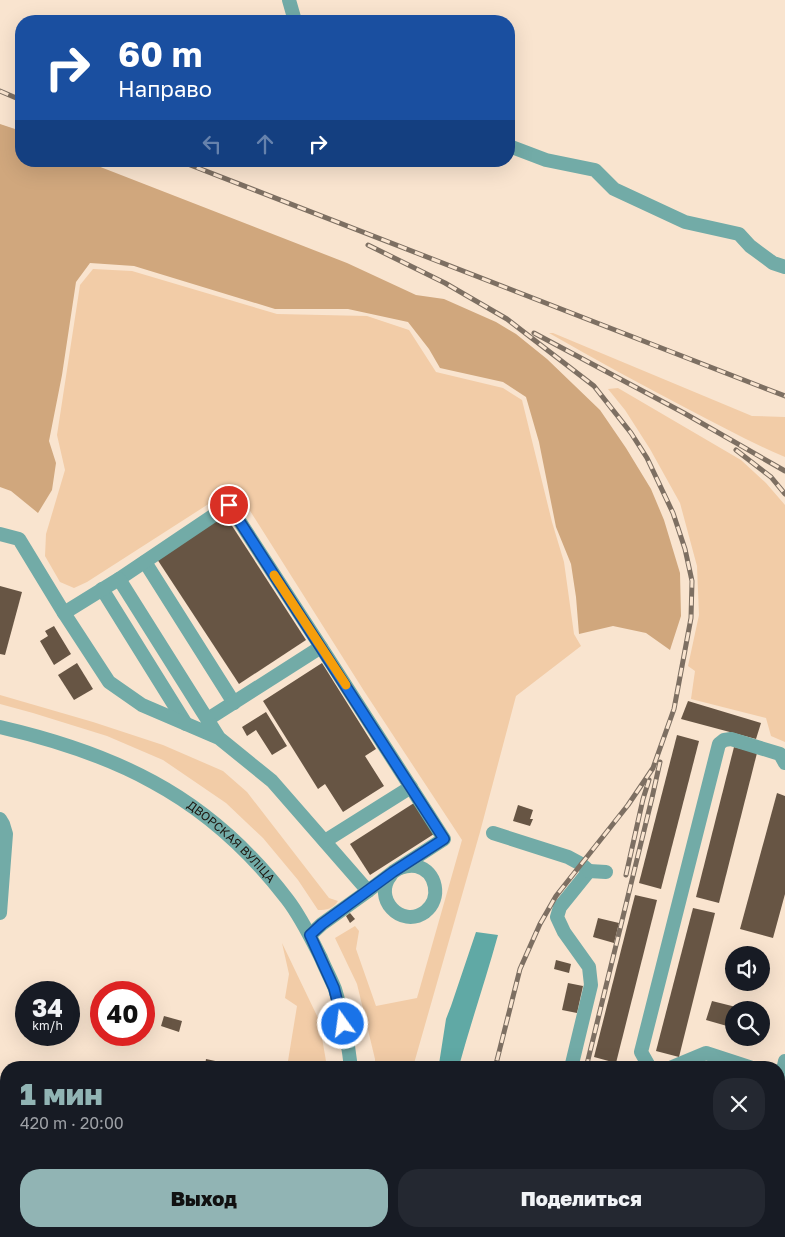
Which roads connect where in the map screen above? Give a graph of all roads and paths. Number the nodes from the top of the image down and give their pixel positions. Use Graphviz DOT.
graph roads {
  1 [pos="289,0"];
  2 [pos="293,15"];
  3 [pos="515,148"];
  4 [pos="785,267"];
  5 [pos="0,534"];
  6 [pos="145,562"];
  7 [pos="119,579"];
  8 [pos="102,589"];
  9 [pos="64,613"];
  10 [pos="321,647"];
  11 [pos="234,702"];
  12 [pos="208,719"];
  13 [pos="186,724"];
  14 [pos="0,727"];
  15 [pos="219,738"];
  16 [pos="785,763"];
  17 [pos="411,787"];
  18 [pos="0,819"];
  19 [pos="493,833"];
  20 [pos="325,841"];
  21 [pos="396,870"];
  22 [pos="589,871"];
  23 [pos="606,872"];
  24 [pos="368,891"];
  25 [pos="385,895"];
  26 [pos="0,913"];
  27 [pos="310,935"];
  28 [pos="350,1061"];
  29 [pos="573,1061"];
  30 [pos="646,1061"];
  31 [pos="687,1061"];
  32 [pos="731,1061"];
  1 -- 2 [label="street"];
  3 -- 4 [label="street"];
  5 -- 9 [label="street"];
  6 -- 7 [label="street"];
  6 -- 10 [label="street"];
  6 -- 11 [label="street"];
  7 -- 8 [label="street"];
  7 -- 12 [label="street"];
  8 -- 9 [label="street"];
  8 -- 13 [label="street"];
  9 -- 13 [label="street"];
  10 -- 11 [label="street"];
  10 -- 17 [label="street"];
  11 -- 12 [label="street"];
  12 -- 15 [label="street"];
  13 -- 15 [label="street"];
  14 -- 27 [label="street, ДВОРСКАЯ ВУЛІЦА"];
  15 -- 20 [label="street"];
  16 -- 30 [label="street"];
  17 -- 20 [label="street"];
  17 -- 21 [label="street"];
  18 -- 26 [label="street"];
  19 -- 22 [label="street"];
  20 -- 24 [label="street"];
  21 -- 24 [label="street"];
  21 -- 25 [label="street"];
  21 -- 25 [label="street"];
  22 -- 23 [label="street"];
  22 -- 29 [label="street"];
  24 -- 25 [label="street"];
  24 -- 27 [label="street"];
  27 -- 28 [label="street, ДВОРСКАЯ ВУЛІЦА"];
  31 -- 32 [label="street"];
}
